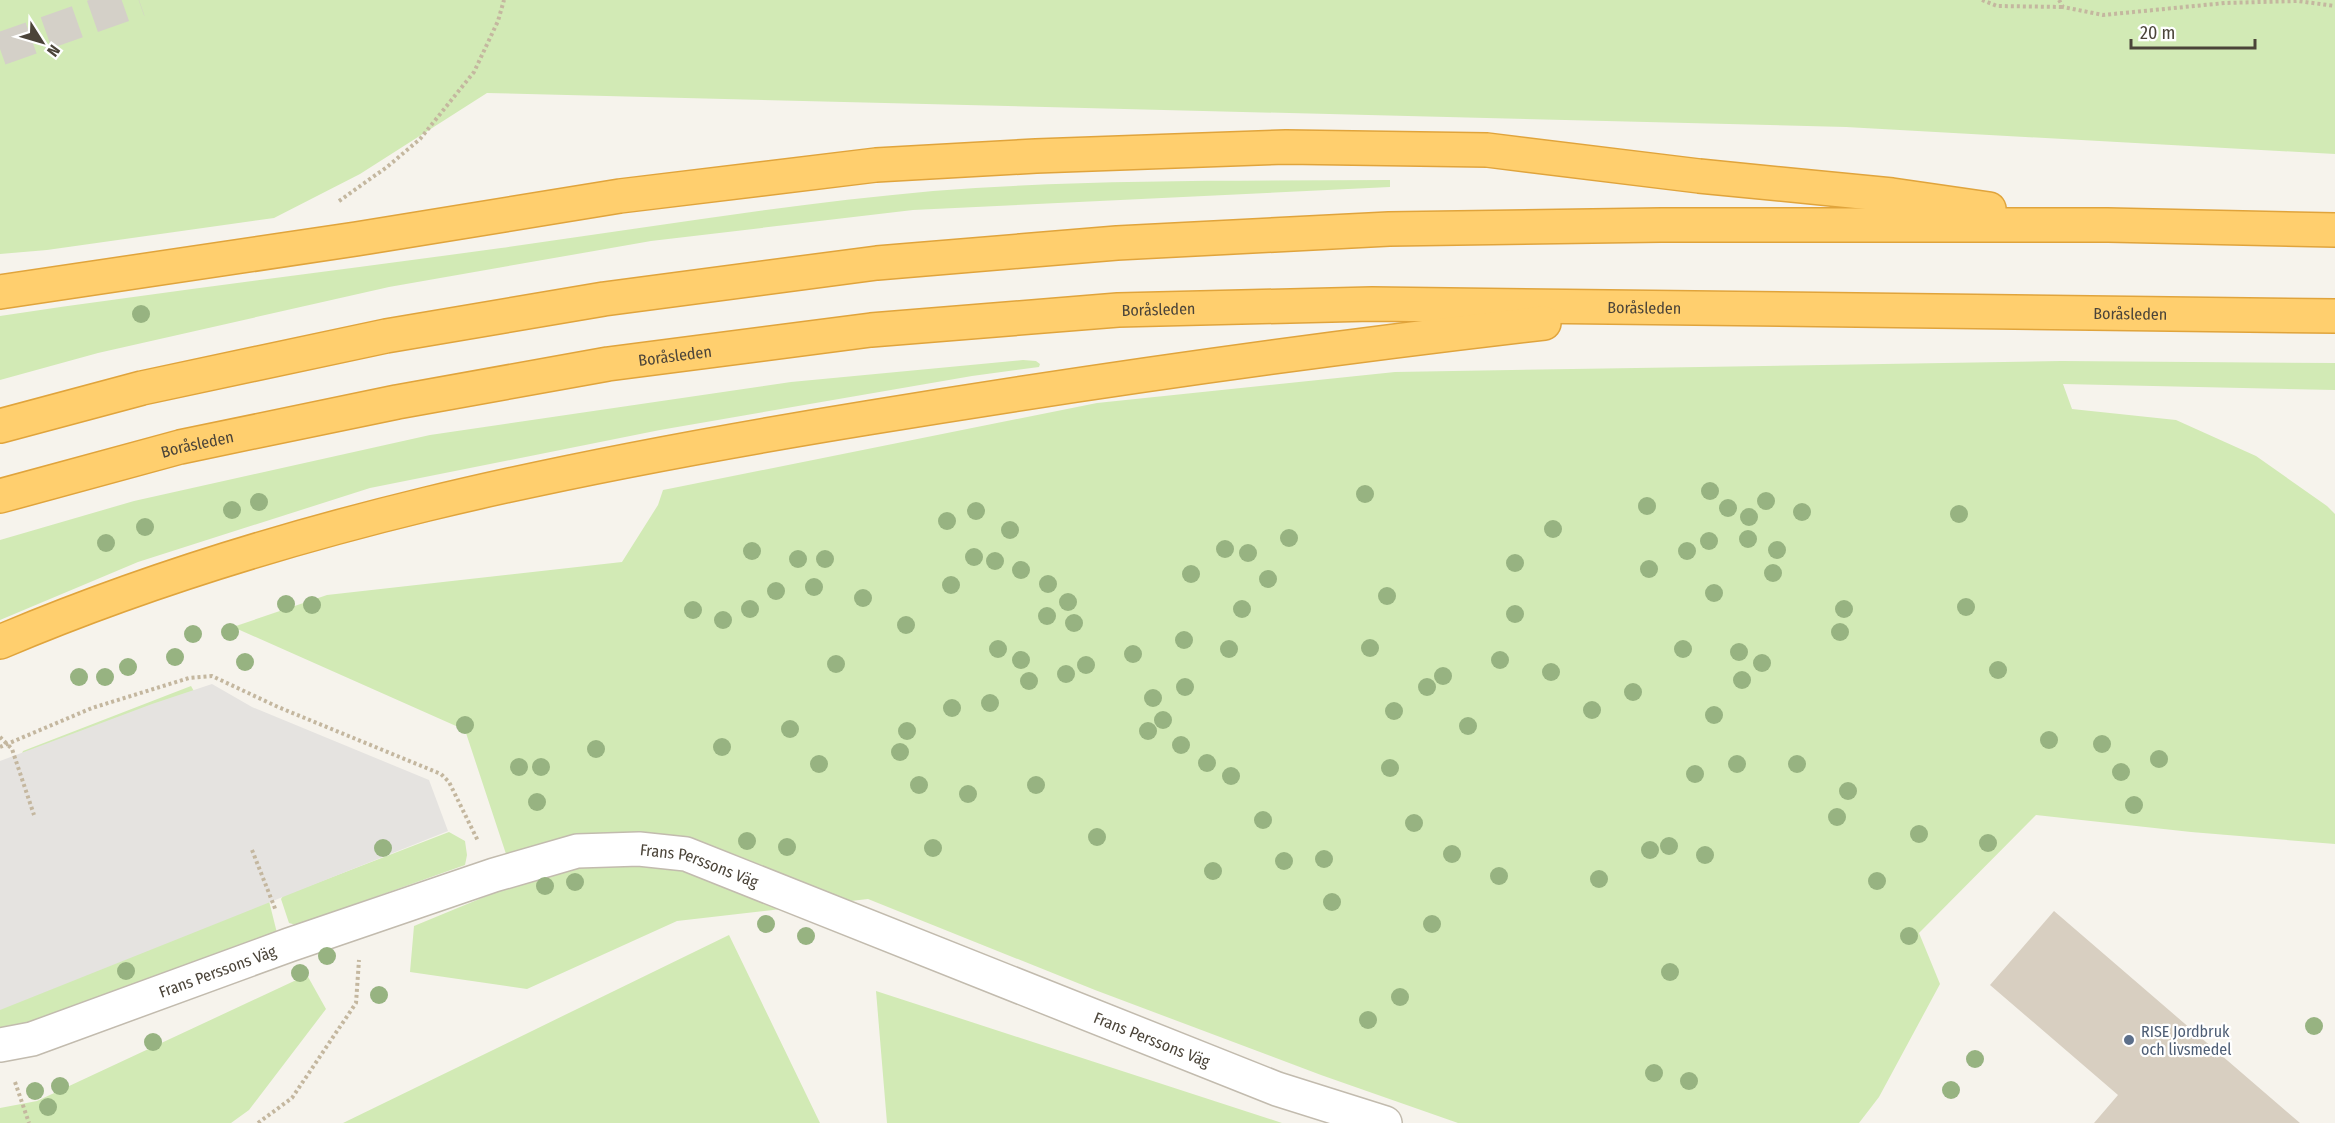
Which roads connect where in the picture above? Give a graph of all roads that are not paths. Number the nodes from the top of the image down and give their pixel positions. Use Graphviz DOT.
graph roads {
  1 [pos="2108,225"];
  2 [pos="2335,230"];
  3 [pos="0,292"];
  4 [pos="1686,306"];
  5 [pos="2335,316"];
  6 [pos="0,426"];
  7 [pos="0,495"];
  8 [pos="0,642"];
  9 [pos="0,1045"];
  10 [pos="1385,1123"];
  1 -- 2 [label="highway"];
  1 -- 3 [label="highway"];
  1 -- 6 [label="highway"];
  4 -- 5 [label="highway, Boråsleden"];
  4 -- 7 [label="highway, Boråsleden"];
  4 -- 8 [label="highway"];
  9 -- 10 [label="street, Frans Perssons Väg"];
}
